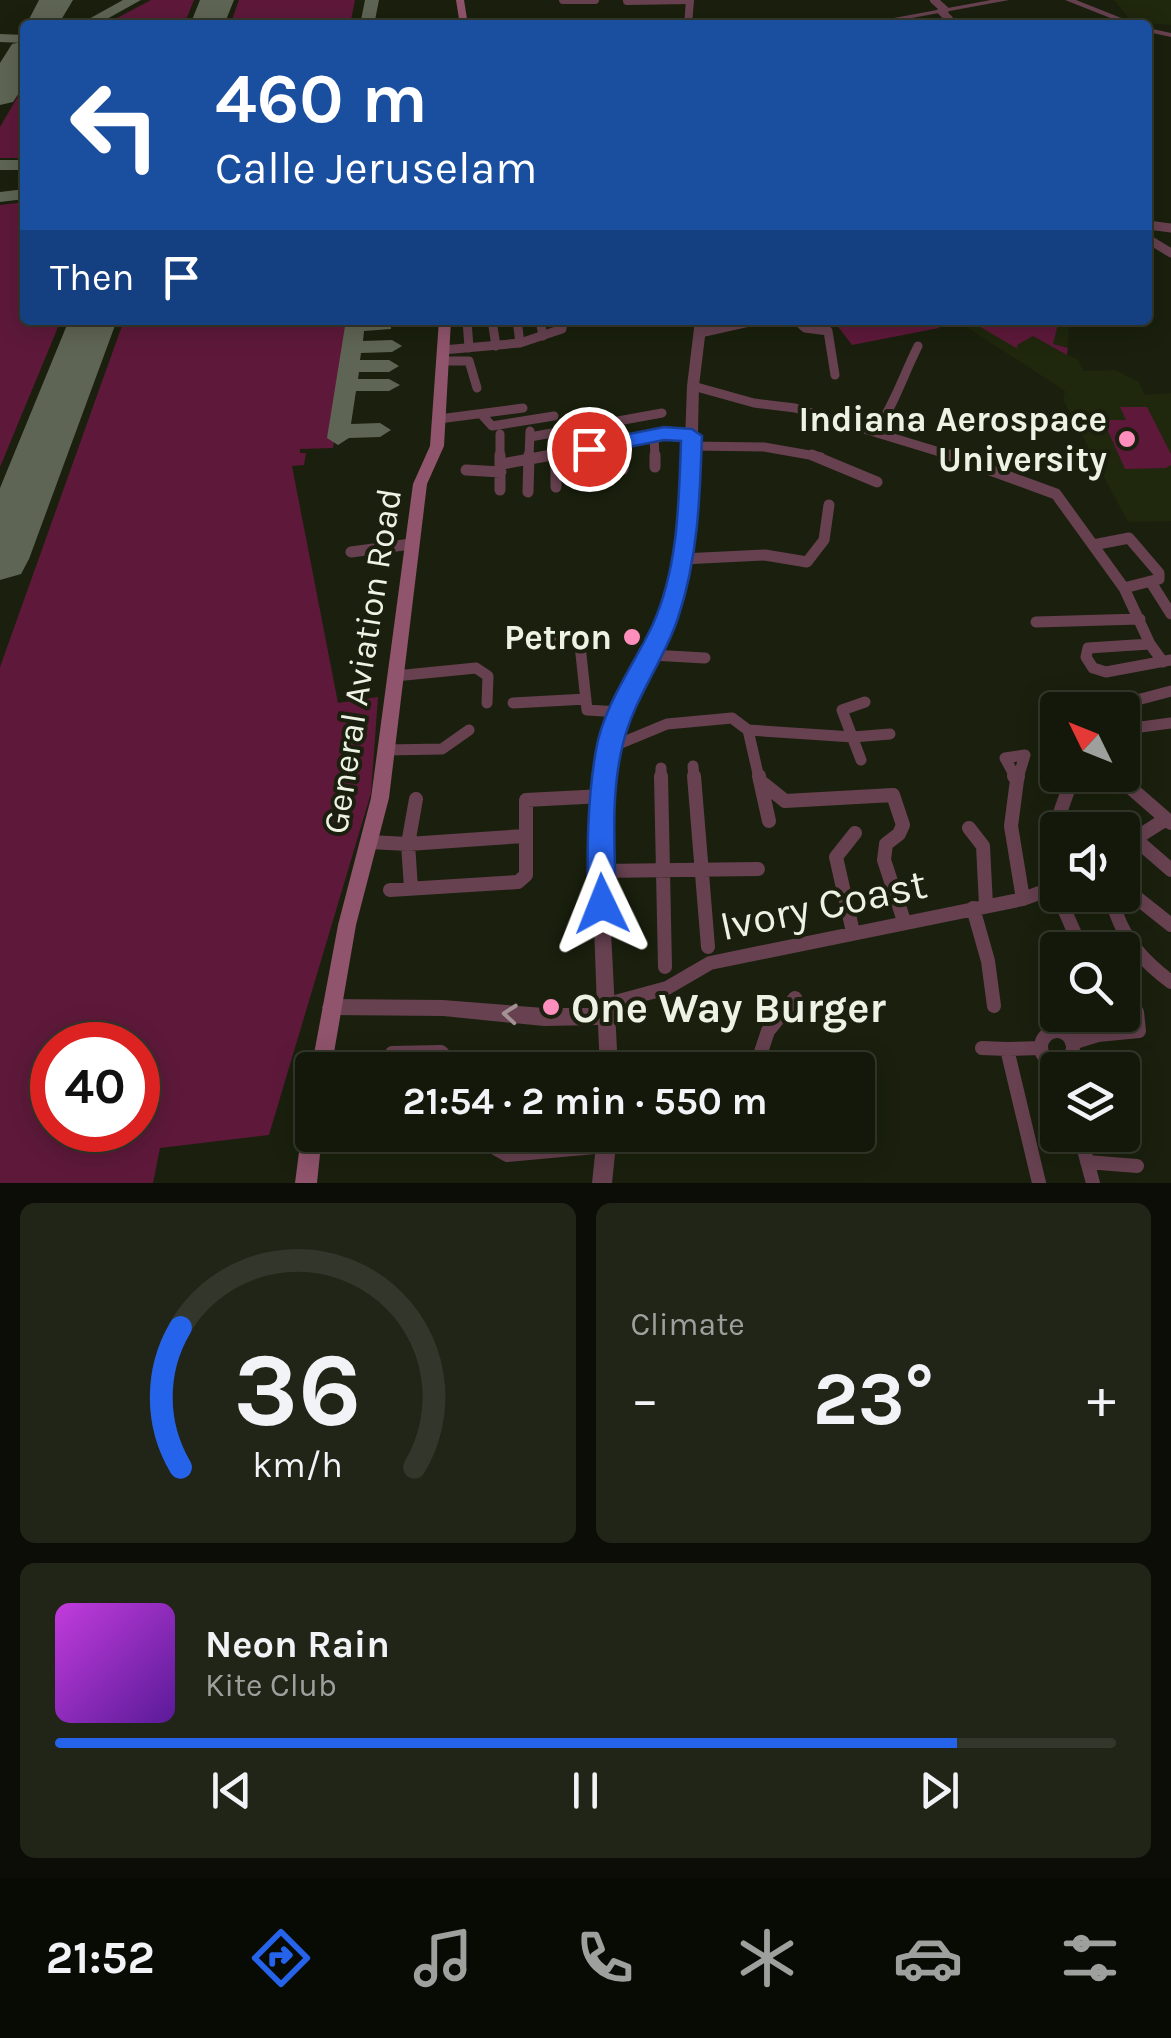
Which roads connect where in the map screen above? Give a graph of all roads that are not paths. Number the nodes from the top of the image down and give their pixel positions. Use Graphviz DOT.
graph roads {
  1 [pos="595,0"];
  2 [pos="690,0"];
  3 [pos="934,0"];
  4 [pos="1004,0"];
  5 [pos="1069,0"];
  6 [pos="626,1"];
  7 [pos="566,4"];
  8 [pos="621,10"];
  9 [pos="943,11"];
  10 [pos="897,20"];
  11 [pos="947,20"];
  12 [pos="1122,20"];
  13 [pos="445,325"];
  14 [pos="467,325"];
  15 [pos="493,325"];
  16 [pos="517,325"];
  17 [pos="541,325"];
  18 [pos="562,325"];
  19 [pos="802,325"];
  20 [pos="701,326"];
  21 [pos="543,336"];
  22 [pos="520,344"];
  23 [pos="496,346"];
  24 [pos="918,346"];
  25 [pos="469,348"];
  26 [pos="443,356"];
  27 [pos="835,375"];
  28 [pos="693,386"];
  29 [pos="477,388"];
  30 [pos="523,408"];
  31 [pos="482,414"];
  32 [pos="554,416"];
  33 [pos="439,419"];
  34 [pos="590,427"];
  35 [pos="876,431"];
  36 [pos="500,434"];
  37 [pos="659,435"];
  38 [pos="691,441"];
  39 [pos="623,442"];
  40 [pos="589,449"];
  41 [pos="556,455"];
  42 [pos="530,460"];
  43 [pos="655,467"];
  44 [pos="502,468"];
  45 [pos="624,469"];
  46 [pos="466,470"];
  47 [pos="591,476"];
  48 [pos="876,482"];
  49 [pos="556,487"];
  50 [pos="500,490"];
  51 [pos="528,492"];
  52 [pos="829,505"];
  53 [pos="411,544"];
  54 [pos="1093,545"];
  55 [pos="350,552"];
  56 [pos="682,560"];
  57 [pos="1160,581"];
  58 [pos="1124,588"];
  59 [pos="1171,614"];
  60 [pos="1140,619"];
  61 [pos="1036,622"];
  62 [pos="530,634"];
  63 [pos="1150,644"];
  64 [pos="651,655"];
  65 [pos="705,658"];
  66 [pos="1167,661"];
  67 [pos="395,676"];
  68 [pos="1171,691"];
  69 [pos="586,699"];
  70 [pos="1140,699"];
  71 [pos="865,702"];
  72 [pos="488,703"];
  73 [pos="513,703"];
  74 [pos="620,712"];
  75 [pos="1171,723"];
  76 [pos="1140,727"];
  77 [pos="468,730"];
  78 [pos="748,730"];
  79 [pos="890,734"];
  80 [pos="853,737"];
  81 [pos="609,748"];
  82 [pos="387,750"];
  83 [pos="862,760"];
  84 [pos="693,766"];
  85 [pos="661,768"];
  86 [pos="1018,780"];
  87 [pos="760,781"];
  88 [pos="1136,792"];
  89 [pos="603,796"];
  90 [pos="416,800"];
  91 [pos="768,821"];
  92 [pos="1169,821"];
  93 [pos="968,828"];
  94 [pos="855,833"];
  95 [pos="524,836"];
  96 [pos="1140,837"];
  97 [pos="369,842"];
  98 [pos="408,844"];
  99 [pos="1140,851"];
  100 [pos="758,869"];
  101 [pos="664,870"];
  102 [pos="1171,870"];
  103 [pos="600,871"];
  104 [pos="700,871"];
  105 [pos="411,888"];
  106 [pos="390,890"];
  107 [pos="1040,895"];
  108 [pos="1022,899"];
  109 [pos="1140,900"];
  110 [pos="979,907"];
  111 [pos="1117,912"];
  112 [pos="904,921"];
  113 [pos="1171,925"];
  114 [pos="853,932"];
  115 [pos="708,947"];
  116 [pos="665,968"];
  117 [pos="1171,982"];
  118 [pos="795,998"];
  119 [pos="994,1006"];
  120 [pos="330,1007"];
  121 [pos="607,1010"];
  122 [pos="1126,1032"];
  123 [pos="1072,1043"];
  124 [pos="982,1048"];
  125 [pos="1040,1048"];
  126 [pos="1007,1049"];
  127 [pos="324,1052"];
  128 [pos="608,1052"];
  129 [pos="760,1052"];
  130 [pos="1042,1052"];
  131 [pos="1072,1052"];
  132 [pos="309,1152"];
  133 [pos="502,1152"];
  134 [pos="528,1152"];
  135 [pos="606,1152"];
  136 [pos="1084,1152"];
  137 [pos="1087,1162"];
  138 [pos="1137,1166"];
  139 [pos="306,1183"];
  140 [pos="602,1183"];
  141 [pos="1039,1183"];
  142 [pos="1092,1183"];
  1 -- 7 [label="street"];
  2 -- 6 [label="street"];
  3 -- 9 [label="street"];
  4 -- 9 [label="street"];
  5 -- 12 [label="street"];
  6 -- 8 [label="street"];
  9 -- 10 [label="street"];
  9 -- 11 [label="street"];
  13 -- 26 [label="main road, General Aviation Road"];
  14 -- 25 [label="street"];
  15 -- 23 [label="street"];
  16 -- 22 [label="street"];
  17 -- 21 [label="street"];
  18 -- 21 [label="street"];
  19 -- 27 [label="street"];
  20 -- 28 [label="street"];
  21 -- 22 [label="street"];
  22 -- 23 [label="street"];
  23 -- 25 [label="street"];
  24 -- 35 [label="street"];
  25 -- 26 [label="street"];
  26 -- 29 [label="street"];
  26 -- 33 [label="main road, General Aviation Road"];
  28 -- 35 [label="street"];
  28 -- 38 [label="street"];
  30 -- 31 [label="street"];
  31 -- 32 [label="street"];
  31 -- 33 [label="street"];
  33 -- 53 [label="main road, General Aviation Road"];
  34 -- 37 [label="street"];
  34 -- 40 [label="street"];
  34 -- 42 [label="street"];
  35 -- 54 [label="street"];
  36 -- 44 [label="street"];
  37 -- 38 [label="street"];
  37 -- 39 [label="street"];
  37 -- 43 [label="street"];
  38 -- 48 [label="street"];
  38 -- 56 [label="street"];
  39 -- 40 [label="street"];
  39 -- 45 [label="street"];
  40 -- 41 [label="street"];
  40 -- 47 [label="street"];
  41 -- 42 [label="street"];
  41 -- 49 [label="street"];
  42 -- 44 [label="street"];
  42 -- 51 [label="street"];
  44 -- 46 [label="street"];
  44 -- 50 [label="street"];
  52 -- 56 [label="street"];
  53 -- 55 [label="street"];
  53 -- 67 [label="main road, General Aviation Road"];
  54 -- 57 [label="street"];
  54 -- 58 [label="street"];
  56 -- 64 [label="street"];
  57 -- 58 [label="street"];
  57 -- 59 [label="street"];
  58 -- 60 [label="street"];
  60 -- 61 [label="street"];
  60 -- 63 [label="street"];
  62 -- 69 [label="street"];
  63 -- 66 [label="street"];
  63 -- 66 [label="street"];
  64 -- 65 [label="street"];
  64 -- 74 [label="street"];
  67 -- 72 [label="street"];
  67 -- 82 [label="main road, General Aviation Road"];
  68 -- 70 [label="street"];
  69 -- 73 [label="street"];
  69 -- 74 [label="street"];
  71 -- 80 [label="street"];
  74 -- 81 [label="street"];
  75 -- 76 [label="street"];
  77 -- 82 [label="street"];
  78 -- 80 [label="street"];
  78 -- 81 [label="street"];
  78 -- 87 [label="street"];
  79 -- 80 [label="street"];
  80 -- 83 [label="street"];
  81 -- 89 [label="street"];
  82 -- 97 [label="main road, General Aviation Road"];
  84 -- 104 [label="street"];
  85 -- 101 [label="street"];
  86 -- 108 [label="street"];
  87 -- 91 [label="street"];
  87 -- 112 [label="street"];
  88 -- 92 [label="street"];
  89 -- 95 [label="street"];
  89 -- 103 [label="street"];
  90 -- 98 [label="street"];
  92 -- 96 [label="street"];
  93 -- 110 [label="street"];
  94 -- 114 [label="street"];
  95 -- 98 [label="street"];
  95 -- 105 [label="street"];
  97 -- 98 [label="street"];
  97 -- 120 [label="main road, General Aviation Road"];
  98 -- 105 [label="street"];
  99 -- 102 [label="street"];
  100 -- 104 [label="street"];
  101 -- 103 [label="street"];
  101 -- 104 [label="street"];
  101 -- 116 [label="street"];
  103 -- 121 [label="street"];
  104 -- 115 [label="street"];
  105 -- 106 [label="street"];
  107 -- 108 [label="street, Ivory Coast"];
  108 -- 110 [label="street, Ivory Coast"];
  109 -- 113 [label="street"];
  110 -- 112 [label="street, Ivory Coast"];
  110 -- 119 [label="street"];
  111 -- 117 [label="street"];
  112 -- 114 [label="street, Ivory Coast"];
  114 -- 121 [label="street, Ivory Coast"];
  118 -- 129 [label="street"];
  121 -- 120 [label="street, one-way"];
  120 -- 127 [label="main road, General Aviation Road"];
  121 -- 128 [label="street"];
  122 -- 123 [label="street"];
  123 -- 125 [label="street"];
  123 -- 131 [label="street"];
  124 -- 126 [label="street"];
  125 -- 126 [label="street"];
  125 -- 130 [label="street"];
  126 -- 141 [label="street"];
  132 -- 139 [label="main road"];
  133 -- 134 [label="street"];
  135 -- 140 [label="street"];
  136 -- 137 [label="street"];
  137 -- 138 [label="street"];
  137 -- 142 [label="street"];
}
